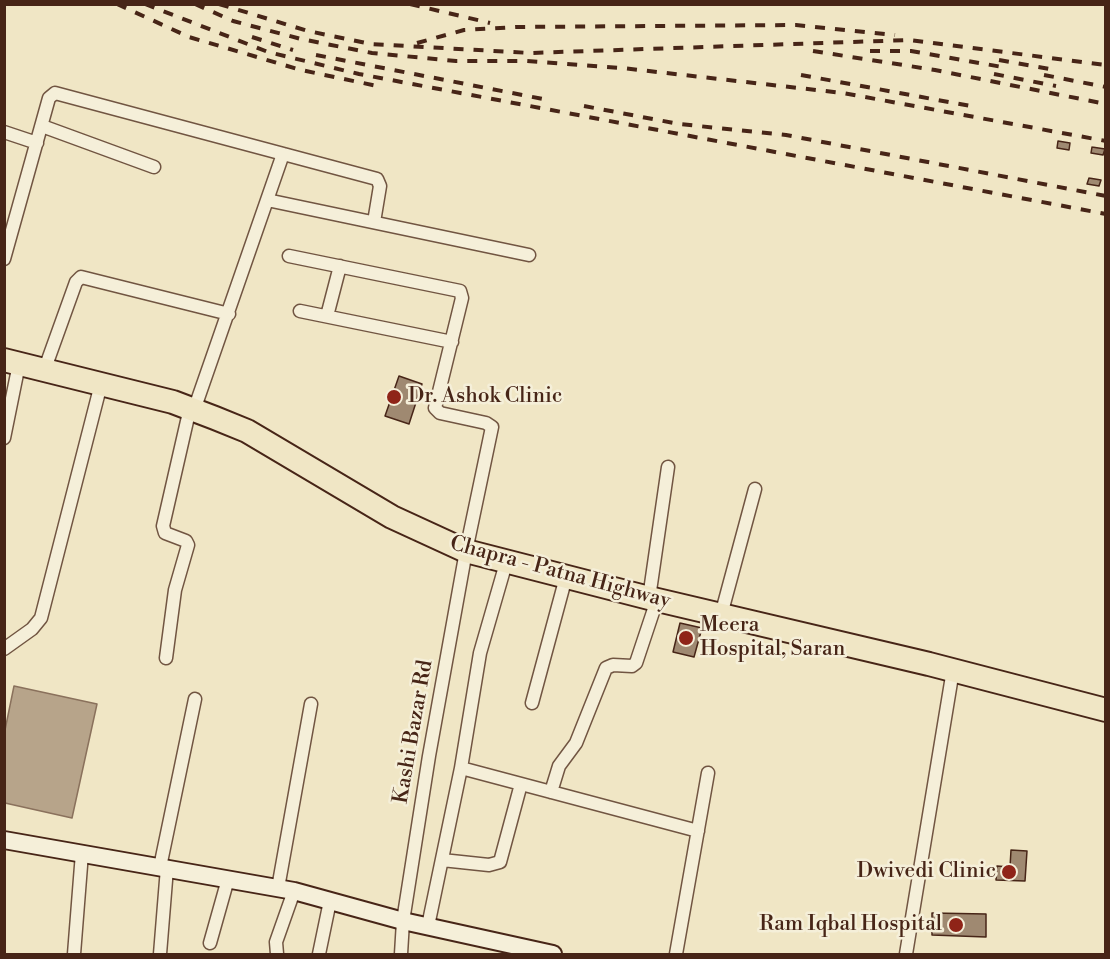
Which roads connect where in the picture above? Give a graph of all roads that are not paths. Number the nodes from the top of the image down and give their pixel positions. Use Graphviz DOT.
graph roads {
  1 [pos="42,126"];
  2 [pos="4,132"];
  3 [pos="37,143"];
  4 [pos="283,154"];
  5 [pos="154,167"];
  6 [pos="267,200"];
  7 [pos="374,222"];
  8 [pos="529,255"];
  9 [pos="289,256"];
  10 [pos="4,259"];
  11 [pos="340,266"];
  12 [pos="300,310"];
  13 [pos="229,314"];
  14 [pos="327,316"];
  15 [pos="452,342"];
  16 [pos="12,362"];
  17 [pos="44,371"];
  18 [pos="100,384"];
  19 [pos="192,409"];
  20 [pos="4,438"];
  21 [pos="668,467"];
  22 [pos="755,489"];
  23 [pos="466,551"];
  24 [pos="506,563"];
  25 [pos="566,577"];
  26 [pos="653,599"];
  27 [pos="721,615"];
  28 [pos="4,649"];
  29 [pos="166,658"];
  30 [pos="953,670"];
  31 [pos="195,699"];
  32 [pos="311,704"];
  33 [pos="532,704"];
  34 [pos="1106,710"];
  35 [pos="461,768"];
  36 [pos="708,773"];
  37 [pos="522,784"];
  38 [pos="550,792"];
  39 [pos="698,831"];
  40 [pos="4,840"];
  41 [pos="82,853"];
  42 [pos="442,860"];
  43 [pos="163,868"];
  44 [pos="228,879"];
  45 [pos="286,890"];
  46 [pos="330,901"];
  47 [pos="403,921"];
  48 [pos="428,926"];
  49 [pos="210,943"];
  50 [pos="74,954"];
  51 [pos="160,954"];
  52 [pos="277,954"];
  53 [pos="319,954"];
  54 [pos="401,954"];
  55 [pos="553,954"];
  56 [pos="676,954"];
  57 [pos="906,954"];
  1 -- 3 [label="street"];
  1 -- 4 [label="street"];
  1 -- 5 [label="street"];
  2 -- 3 [label="street"];
  3 -- 10 [label="street"];
  4 -- 6 [label="street"];
  4 -- 7 [label="street"];
  6 -- 7 [label="street"];
  6 -- 13 [label="street"];
  7 -- 8 [label="street"];
  9 -- 11 [label="street"];
  11 -- 14 [label="street"];
  11 -- 15 [label="street"];
  12 -- 14 [label="street"];
  13 -- 17 [label="street"];
  13 -- 19 [label="street"];
  14 -- 15 [label="street"];
  15 -- 23 [label="street, Kashi Bazar Rd"];
  16 -- 17 [label="highway, Chapra - Patna Highway"];
  16 -- 20 [label="street"];
  17 -- 18 [label="highway, Chapra - Patna Highway"];
  18 -- 19 [label="highway, Chapra - Patna Highway"];
  18 -- 28 [label="street"];
  19 -- 23 [label="highway, Chapra - Patna Highway"];
  19 -- 29 [label="street"];
  21 -- 26 [label="street"];
  22 -- 27 [label="street"];
  23 -- 24 [label="highway, Chapra - Patna Highway"];
  23 -- 47 [label="street, Kashi Bazar Rd"];
  24 -- 25 [label="highway, Chapra - Patna Highway"];
  24 -- 35 [label="street"];
  25 -- 26 [label="highway, Chapra - Patna Highway"];
  25 -- 33 [label="street"];
  26 -- 27 [label="highway, Chapra - Patna Highway"];
  26 -- 38 [label="street"];
  27 -- 30 [label="highway, Chapra - Patna Highway"];
  30 -- 34 [label="highway, Chapra - Patna Highway"];
  30 -- 57 [label="street"];
  31 -- 43 [label="street"];
  32 -- 45 [label="street"];
  35 -- 37 [label="street"];
  35 -- 42 [label="street"];
  36 -- 39 [label="street"];
  37 -- 38 [label="street"];
  37 -- 42 [label="street"];
  38 -- 39 [label="street"];
  39 -- 56 [label="street"];
  40 -- 41 [label="street"];
  41 -- 43 [label="street"];
  41 -- 50 [label="street"];
  42 -- 48 [label="street"];
  43 -- 44 [label="street"];
  43 -- 51 [label="street"];
  44 -- 45 [label="street"];
  44 -- 49 [label="street"];
  45 -- 46 [label="street"];
  45 -- 52 [label="street"];
  46 -- 47 [label="street"];
  46 -- 53 [label="street"];
  47 -- 48 [label="street"];
  47 -- 54 [label="street, Kashi Bazar Rd"];
  48 -- 55 [label="street"];
}
